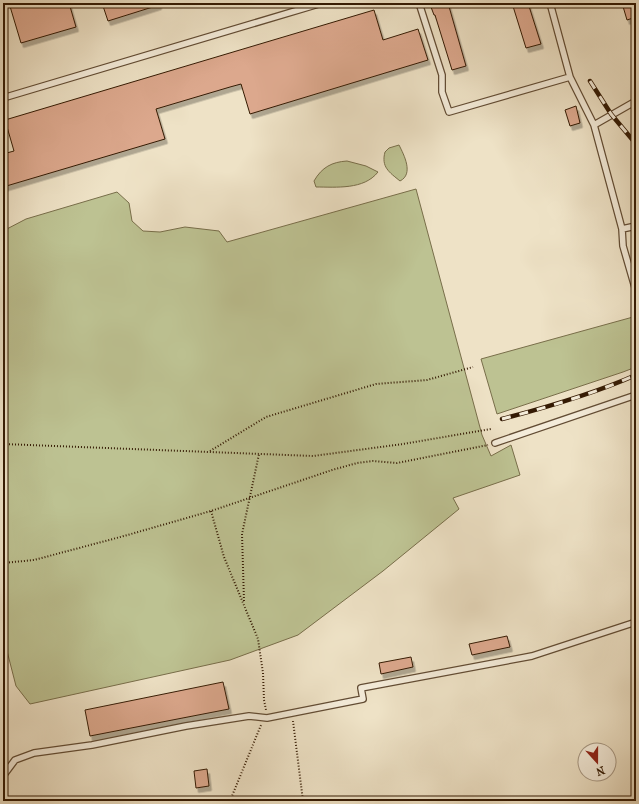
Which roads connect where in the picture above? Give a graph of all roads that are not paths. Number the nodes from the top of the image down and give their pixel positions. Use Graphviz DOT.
graph roads {
  1 [pos="322,3"];
  2 [pos="419,3"];
  3 [pos="550,3"];
  4 [pos="570,77"];
  5 [pos="3,98"];
  6 [pos="636,101"];
  7 [pos="594,125"];
  8 [pos="636,226"];
  9 [pos="622,229"];
  10 [pos="636,291"];
  11 [pos="636,395"];
  12 [pos="495,443"];
  13 [pos="636,622"];
  14 [pos="3,776"];
  1 -- 5 [label="lane"];
  2 -- 4 [label="lane"];
  3 -- 4 [label="lane"];
  4 -- 7 [label="lane"];
  6 -- 7 [label="lane"];
  7 -- 9 [label="lane"];
  8 -- 9 [label="lane"];
  9 -- 10 [label="lane"];
  11 -- 12 [label="lane"];
  13 -- 14 [label="lane"];
}
